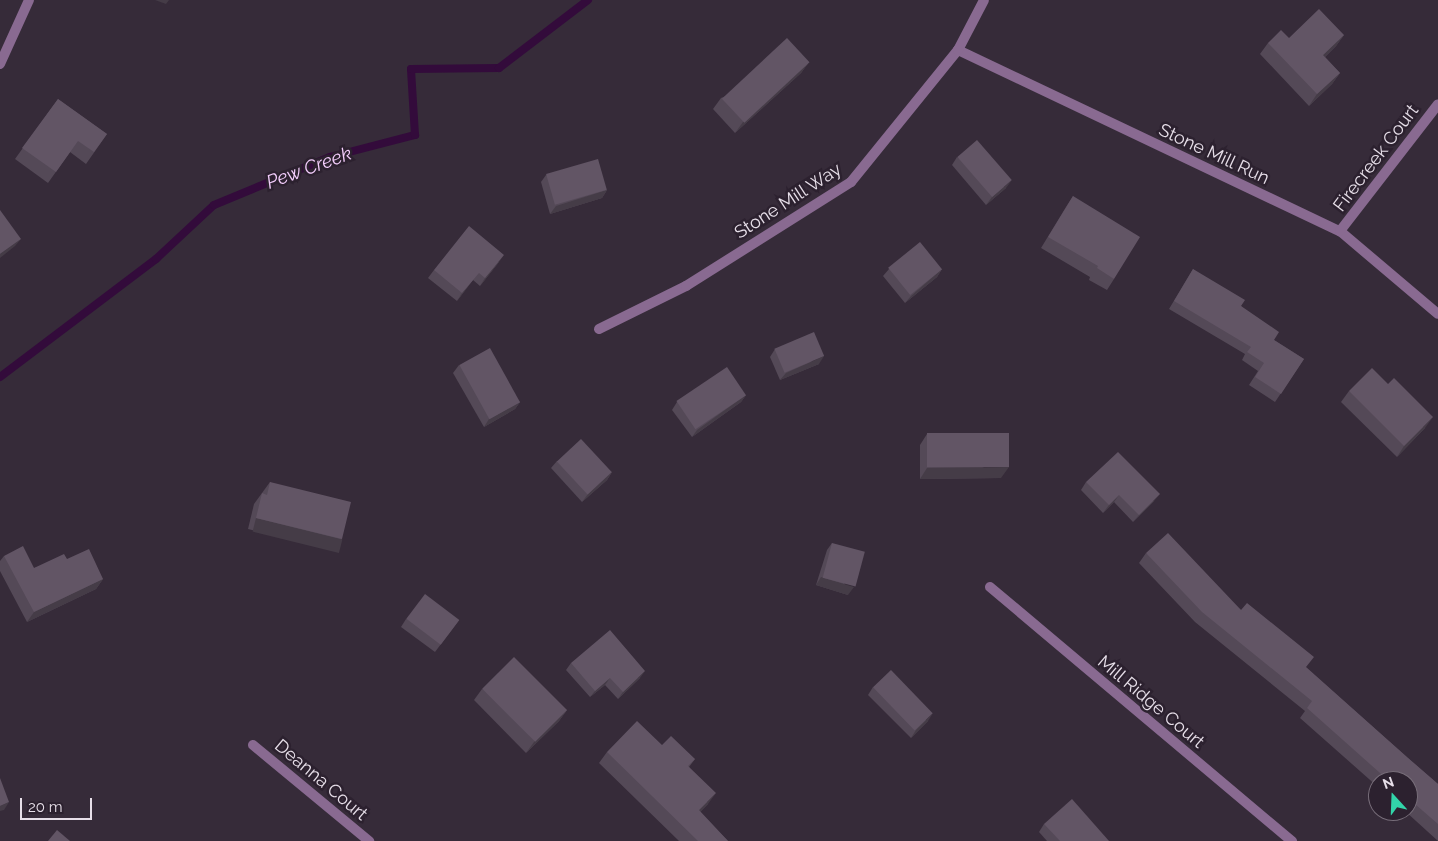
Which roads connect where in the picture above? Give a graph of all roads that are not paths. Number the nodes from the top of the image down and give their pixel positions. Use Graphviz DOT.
graph roads {
  1 [pos="29,0"];
  2 [pos="984,0"];
  3 [pos="958,50"];
  4 [pos="0,64"];
  5 [pos="1438,104"];
  6 [pos="1340,232"];
  7 [pos="1438,314"];
  8 [pos="599,329"];
  9 [pos="990,587"];
  10 [pos="253,745"];
  11 [pos="368,841"];
  12 [pos="1292,841"];
  1 -- 4 [label="street"];
  2 -- 3 [label="street, Stone Mill Way"];
  3 -- 6 [label="street, Stone Mill Run"];
  3 -- 8 [label="street, Stone Mill Way"];
  5 -- 6 [label="street, Firecreek Court"];
  6 -- 7 [label="street, Stone Mill Run"];
  9 -- 12 [label="street, Mill Ridge Court"];
  10 -- 11 [label="street, Deanna Court"];
}
